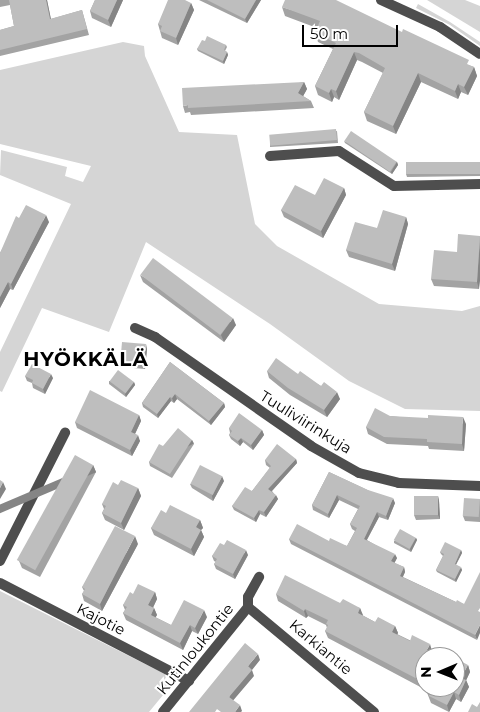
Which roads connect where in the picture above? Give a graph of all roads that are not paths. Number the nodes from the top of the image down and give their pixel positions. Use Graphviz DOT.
graph roads {
  1 [pos="381,0"];
  2 [pos="480,54"];
  3 [pos="270,156"];
  4 [pos="480,184"];
  5 [pos="135,328"];
  6 [pos="65,433"];
  7 [pos="480,486"];
  8 [pos="0,561"];
  9 [pos="259,577"];
  10 [pos="0,583"];
  11 [pos="248,607"];
  12 [pos="189,681"];
  13 [pos="163,712"];
  14 [pos="374,712"];
  1 -- 2 [label="street"];
  3 -- 4 [label="street"];
  5 -- 7 [label="street, Tuuliviirinkuja"];
  6 -- 8 [label="street"];
  9 -- 11 [label="street, Kutinloukontie"];
  10 -- 12 [label="street, Kajotie"];
  11 -- 12 [label="street, Kutinloukontie"];
  11 -- 14 [label="street, Karkiantie"];
  12 -- 13 [label="street, Kutinloukontie"];
}
